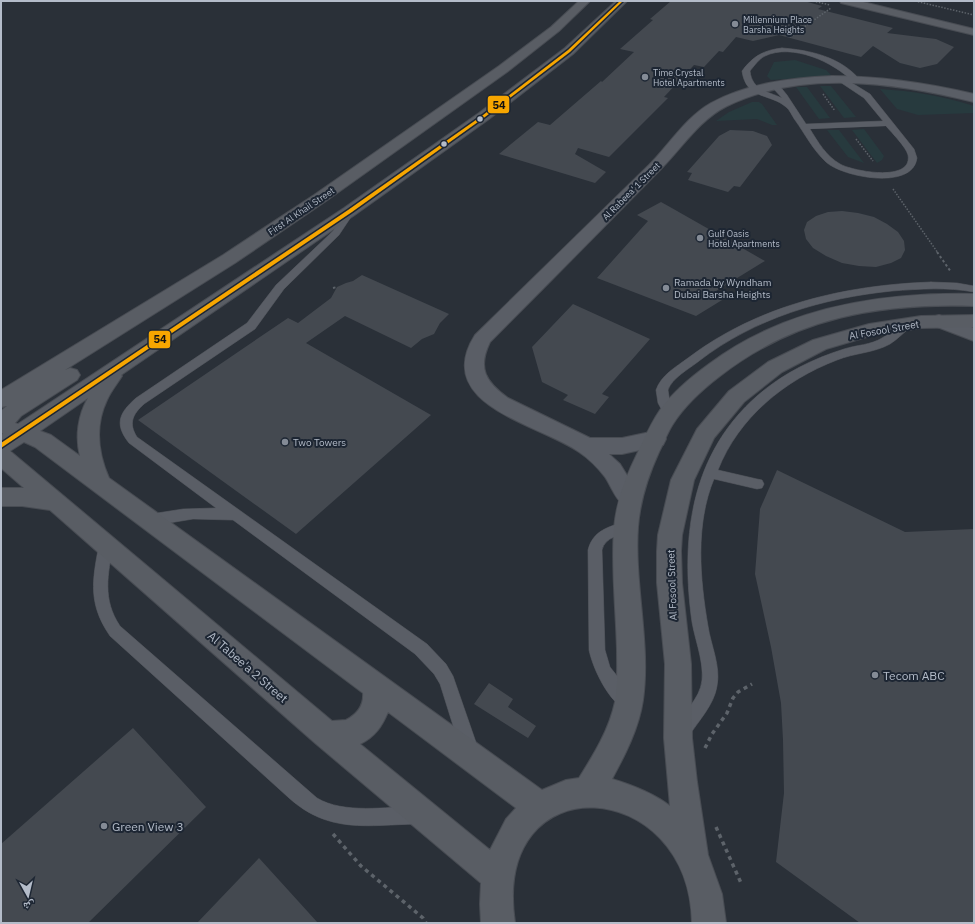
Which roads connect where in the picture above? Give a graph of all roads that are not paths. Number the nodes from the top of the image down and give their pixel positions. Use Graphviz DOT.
graph roads {
  1 [pos="585,1"];
  2 [pos="845,1"];
  3 [pos="890,1"];
  4 [pos="616,4"];
  5 [pos="918,4"];
  6 [pos="974,32"];
  7 [pos="856,80"];
  8 [pos="775,86"];
  9 [pos="756,91"];
  10 [pos="867,96"];
  11 [pos="974,98"];
  12 [pos="790,106"];
  13 [pos="889,123"];
  14 [pos="804,127"];
  15 [pos="350,211"];
  16 [pos="229,259"];
  17 [pos="974,290"];
  18 [pos="974,300"];
  19 [pos="940,321"];
  20 [pos="974,321"];
  21 [pos="907,324"];
  22 [pos="974,335"];
  23 [pos="119,367"];
  24 [pos="49,389"];
  25 [pos="1,400"];
  26 [pos="57,409"];
  27 [pos="669,413"];
  28 [pos="1,424"];
  29 [pos="1,429"];
  30 [pos="22,432"];
  31 [pos="655,439"];
  32 [pos="1,446"];
  33 [pos="587,446"];
  34 [pos="1,456"];
  35 [pos="709,473"];
  36 [pos="100,482"];
  37 [pos="757,484"];
  38 [pos="1,497"];
  39 [pos="630,498"];
  40 [pos="56,502"];
  41 [pos="237,516"];
  42 [pos="151,520"];
  43 [pos="626,527"];
  44 [pos="106,545"];
  45 [pos="374,684"];
  46 [pos="628,703"];
  47 [pos="325,733"];
  48 [pos="678,737"];
  49 [pos="472,756"];
  50 [pos="588,791"];
  51 [pos="540,807"];
  52 [pos="422,815"];
  53 [pos="692,855"];
  54 [pos="497,876"];
  55 [pos="711,918"];
  56 [pos="498,923"];
  1 -- 16 [label="main road, First Al Khail Street"];
  2 -- 6 [label="main road"];
  3 -- 5 [label="main road"];
  4 -- 15 [label="main road"];
  7 -- 8 [label="street, Al Rabeea' 1 Street"];
  7 -- 9 [label="lane"];
  7 -- 10 [label="lane"];
  7 -- 10 [label="lane"];
  7 -- 11 [label="street, Al Rabeea' 1 Street"];
  8 -- 9 [label="street, Al Rabeea' 1 Street"];
  8 -- 12 [label="lane"];
  9 -- 12 [label="lane"];
  9 -- 33 [label="street, Al Rabeea' 1 Street"];
  10 -- 13 [label="lane"];
  12 -- 14 [label="lane"];
  13 -- 14 [label="lane"];
  13 -- 14 [label="lane"];
  15 -- 23 [label="main road"];
  15 -- 41 [label="lane"];
  16 -- 24 [label="main road"];
  16 -- 25 [label="main road, First Al Khail Street"];
  17 -- 27 [label="lane"];
  18 -- 27 [label="main road"];
  19 -- 20 [label="main road, Al Fosool Street"];
  19 -- 21 [label="main road, Al Fosool Street"];
  19 -- 22 [label="street"];
  21 -- 35 [label="lane"];
  21 -- 48 [label="main road, Al Fosool Street"];
  23 -- 26 [label="main road"];
  23 -- 36 [label="main road"];
  24 -- 26 [label="main road"];
  24 -- 28 [label="main road"];
  26 -- 30 [label="main road"];
  27 -- 31 [label="main road"];
  29 -- 30 [label="main road"];
  30 -- 32 [label="main road"];
  30 -- 36 [label="main road"];
  31 -- 33 [label="street, Al Rabeea' 1 Street"];
  31 -- 39 [label="main road"];
  33 -- 39 [label="street, Al Rabeea' 1 Street"];
  34 -- 40 [label="main road, Al Tabee'a 2 Street"];
  35 -- 37 [label="lane"];
  35 -- 48 [label="lane"];
  36 -- 42 [label="main road"];
  38 -- 40 [label="main road"];
  39 -- 43 [label="main road"];
  40 -- 44 [label="main road, Al Tabee'a 2 Street"];
  41 -- 42 [label="lane"];
  41 -- 49 [label="lane"];
  42 -- 45 [label="main road"];
  43 -- 46 [label="main road"];
  43 -- 46 [label="lane"];
  44 -- 47 [label="main road, Al Tabee'a 2 Street"];
  44 -- 52 [label="lane"];
  45 -- 47 [label="main road"];
  45 -- 49 [label="main road"];
  46 -- 50 [label="main road"];
  47 -- 52 [label="main road, Al Tabee'a 2 Street"];
  48 -- 53 [label="main road, Al Fosool Street"];
  49 -- 51 [label="main road"];
  50 -- 51 [label="main road"];
  50 -- 53 [label="main road"];
  51 -- 54 [label="main road"];
  52 -- 54 [label="main road, Al Tabee'a 2 Street"];
  53 -- 55 [label="main road"];
  54 -- 56 [label="main road"];
}
